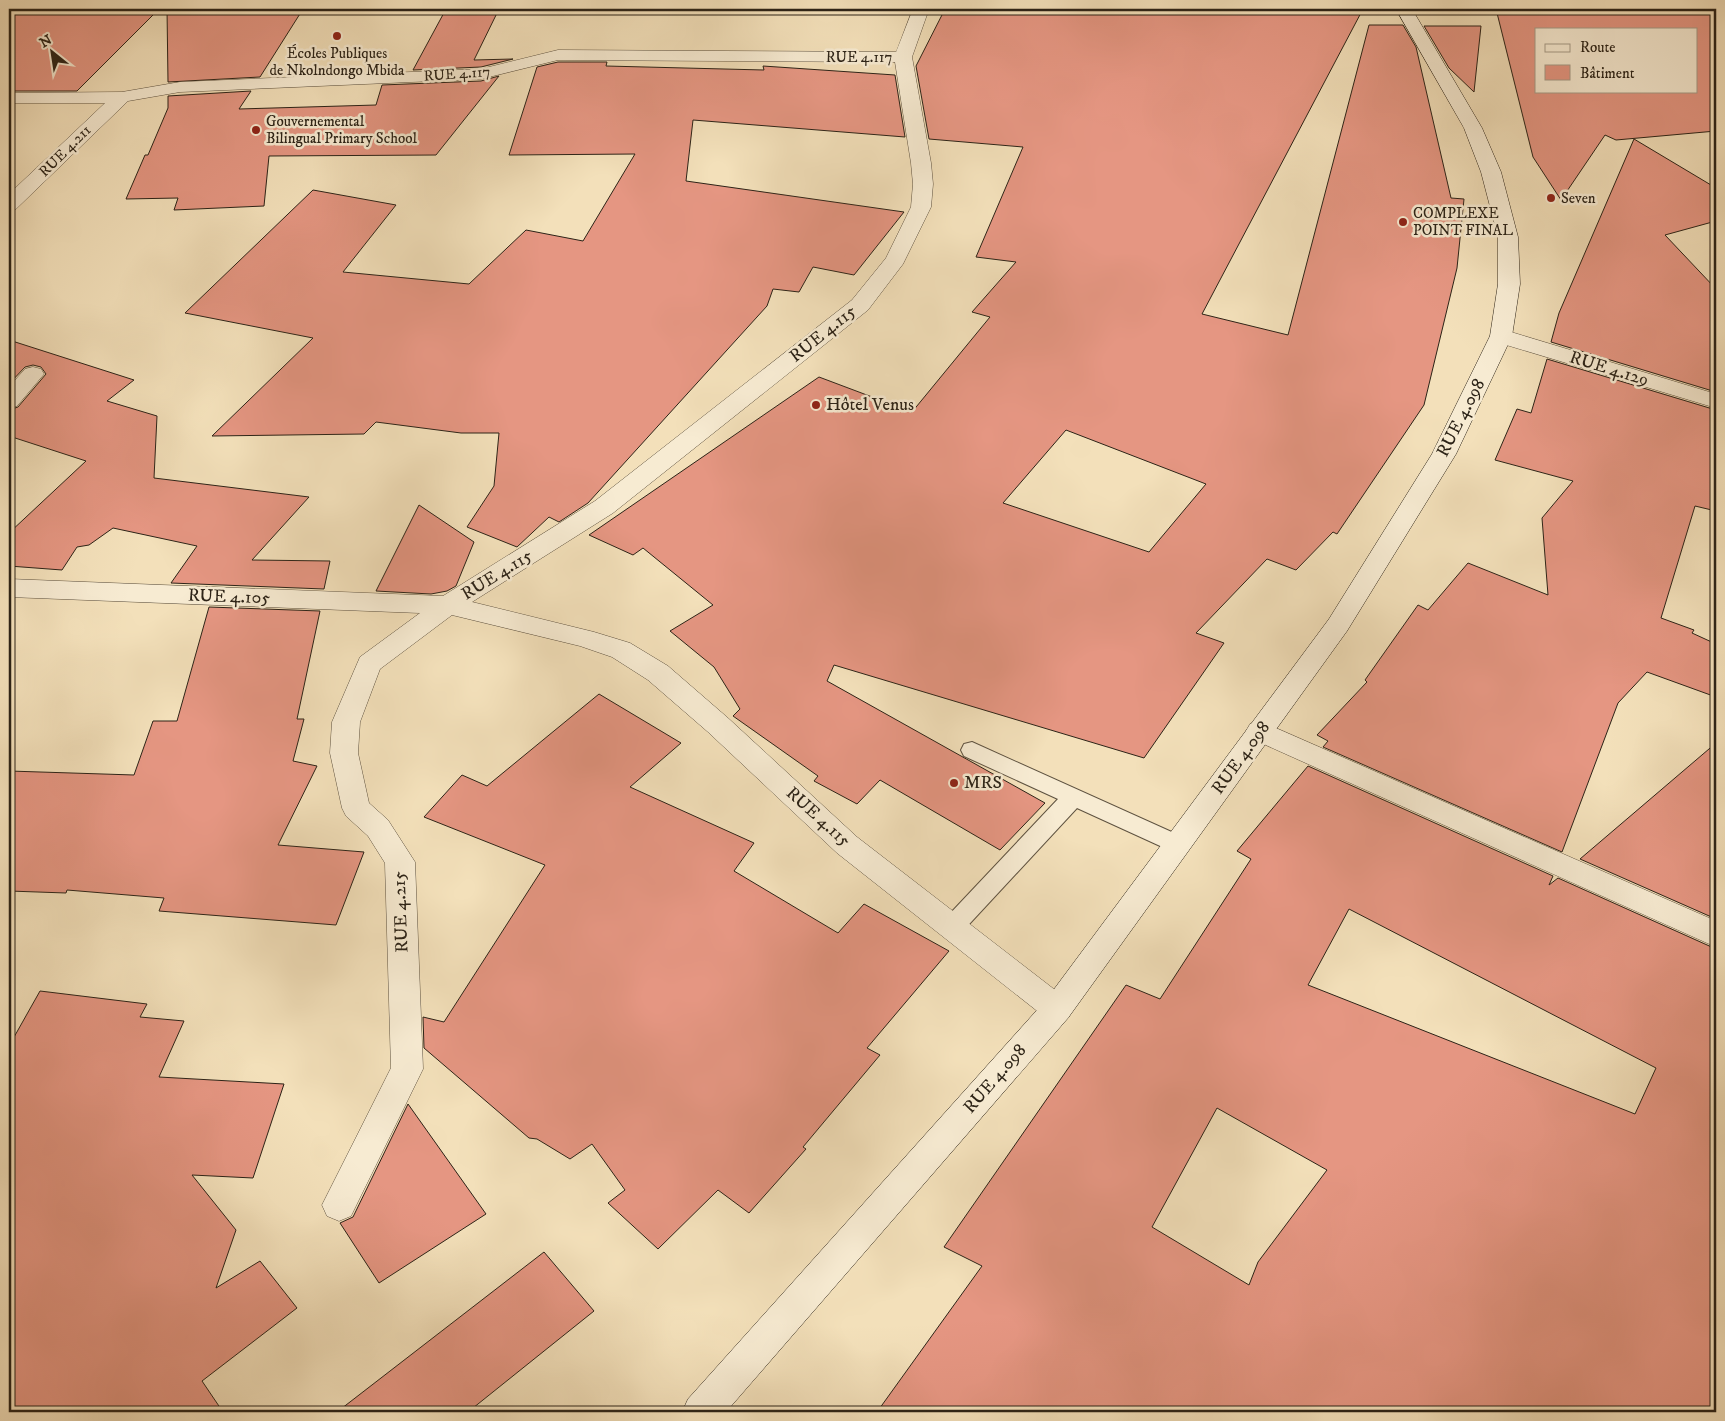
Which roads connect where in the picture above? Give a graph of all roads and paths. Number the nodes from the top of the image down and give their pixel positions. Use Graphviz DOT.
graph roads {
  1 [pos="921,9"];
  2 [pos="1404,9"];
  3 [pos="903,57"];
  4 [pos="122,96"];
  5 [pos="9,98"];
  6 [pos="9,206"];
  7 [pos="1501,336"];
  8 [pos="33,374"];
  9 [pos="9,401"];
  10 [pos="1716,402"];
  11 [pos="9,588"];
  12 [pos="448,606"];
  13 [pos="1260,731"];
  14 [pos="972,750"];
  15 [pos="1074,797"];
  16 [pos="1177,844"];
  17 [pos="952,927"];
  18 [pos="1716,935"];
  19 [pos="1057,1009"];
  20 [pos="339,1204"];
  21 [pos="701,1412"];
  1 -- 3 [label="street"];
  2 -- 7 [label="street, RUE 4.098"];
  3 -- 4 [label="street, RUE 4.117"];
  3 -- 12 [label="street, RUE 4.115"];
  4 -- 5 [label="street, RUE 4.117"];
  4 -- 6 [label="street, RUE 4.211"];
  7 -- 10 [label="street, RUE 4.129"];
  7 -- 13 [label="street, RUE 4.098"];
  8 -- 9 [label="street"];
  11 -- 12 [label="street, RUE 4.105"];
  12 -- 17 [label="street, RUE 4.115"];
  12 -- 20 [label="street, RUE 4.215"];
  13 -- 16 [label="street, RUE 4.098"];
  13 -- 18 [label="street"];
  14 -- 15 [label="lane"];
  15 -- 16 [label="lane"];
  15 -- 17 [label="lane"];
  16 -- 19 [label="street, RUE 4.098"];
  17 -- 19 [label="street, RUE 4.115"];
  19 -- 21 [label="street, RUE 4.098"];
}
